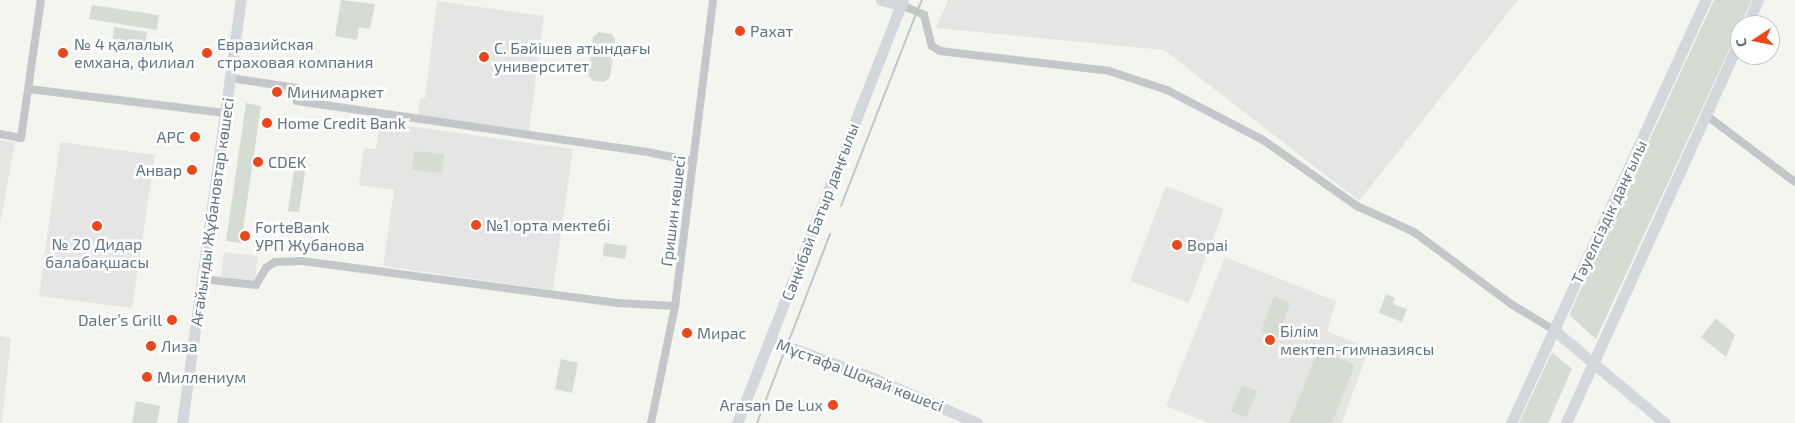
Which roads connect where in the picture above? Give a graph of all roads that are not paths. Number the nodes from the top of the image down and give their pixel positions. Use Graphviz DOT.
graph roads {
  1 [pos="41,0"];
  2 [pos="241,0"];
  3 [pos="713,0"];
  4 [pos="881,0"];
  5 [pos="1706,0"];
  6 [pos="1758,0"];
  7 [pos="905,5"];
  8 [pos="1751,15"];
  9 [pos="1730,62"];
  10 [pos="230,78"];
  11 [pos="29,89"];
  12 [pos="225,113"];
  13 [pos="1706,115"];
  14 [pos="0,134"];
  15 [pos="693,161"];
  16 [pos="1795,182"];
  17 [pos="202,279"];
  18 [pos="675,306"];
  19 [pos="1554,330"];
  20 [pos="770,340"];
  21 [pos="1593,363"];
  22 [pos="182,423"];
  23 [pos="651,423"];
  24 [pos="737,423"];
  25 [pos="977,423"];
  26 [pos="1511,423"];
  27 [pos="1566,423"];
  28 [pos="1665,423"];
  1 -- 11 [label="street"];
  2 -- 10 [label="street, Ағайынды Жұбановтар көшесі"];
  3 -- 15 [label="street, Гришин көшесі"];
  4 -- 7 [label="street"];
  5 -- 19 [label="street, Тәуелсіздік даңғылы"];
  6 -- 8 [label="street"];
  7 -- 19 [label="street"];
  7 -- 20 [label="street, Сәңкібай Батыр даңғылы"];
  9 -- 13 [label="street"];
  10 -- 12 [label="street, Ағайынды Жұбановтар көшесі"];
  10 -- 15 [label="street"];
  11 -- 12 [label="street"];
  11 -- 14 [label="street"];
  12 -- 17 [label="street, Ағайынды Жұбановтар көшесі"];
  13 -- 16 [label="street"];
  13 -- 21 [label="street"];
  15 -- 18 [label="street, Гришин көшесі"];
  17 -- 18 [label="street"];
  17 -- 22 [label="street, Ағайынды Жұбановтар көшесі"];
  18 -- 23 [label="street, Гришин көшесі"];
  19 -- 21 [label="street"];
  19 -- 26 [label="street, Тәуелсіздік даңғылы"];
  20 -- 24 [label="street, Сәңкібай Батыр даңғылы"];
  20 -- 25 [label="street, Мұстафа Шоқай көшесі"];
  21 -- 27 [label="street"];
  21 -- 28 [label="street"];
}
